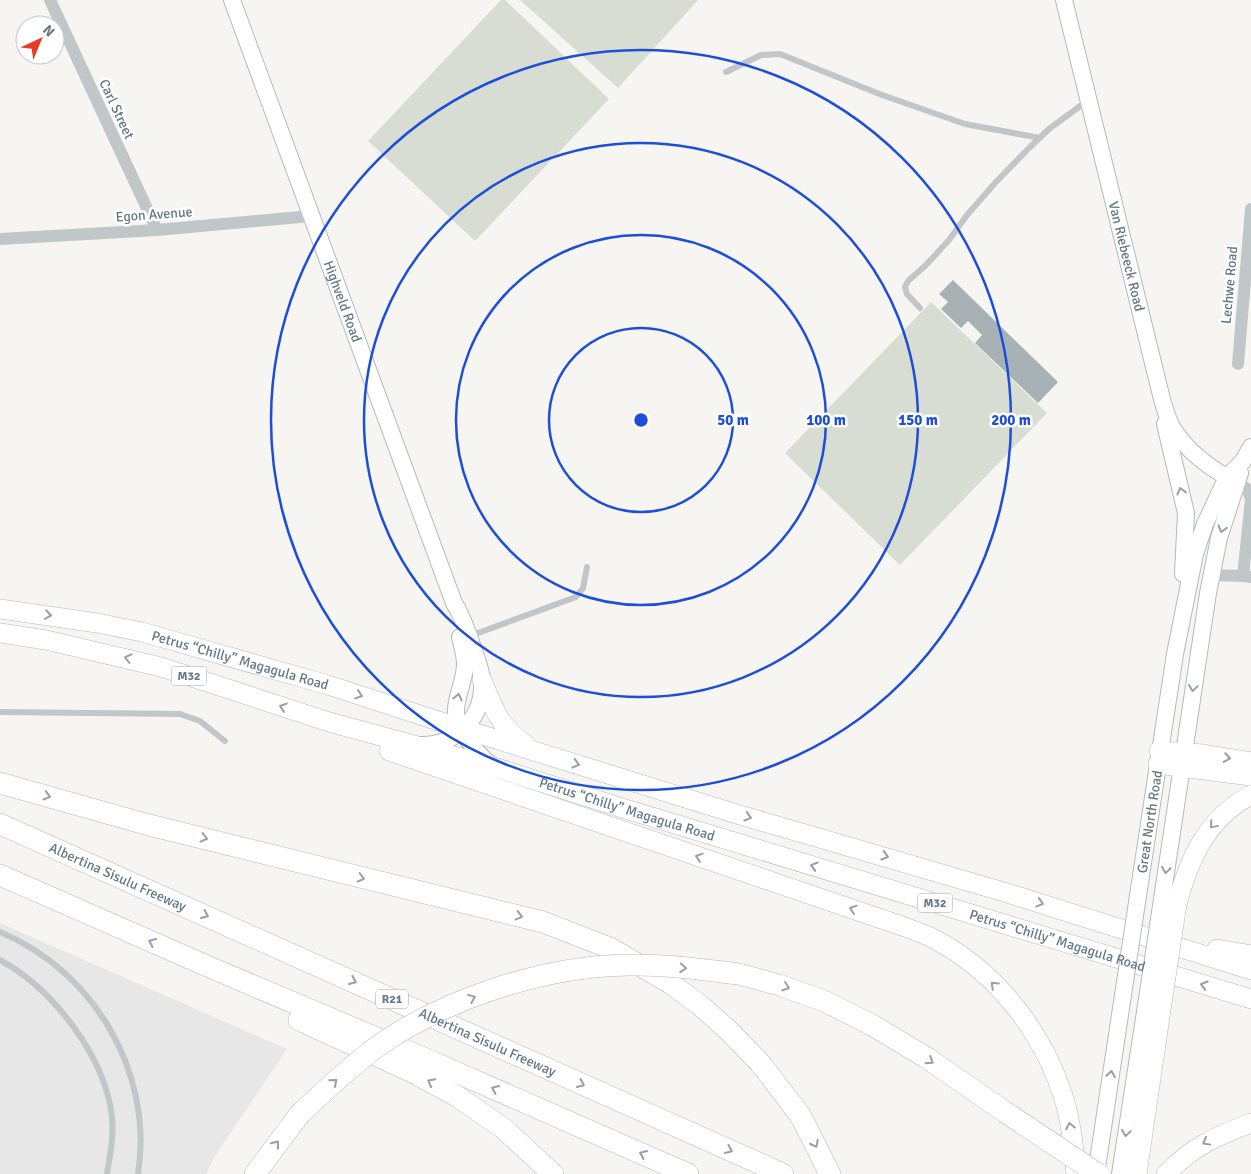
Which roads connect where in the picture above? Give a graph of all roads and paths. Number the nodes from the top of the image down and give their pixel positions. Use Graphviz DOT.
graph roads {
  1 [pos="50,0"];
  2 [pos="232,0"];
  3 [pos="1064,0"];
  4 [pos="726,72"];
  5 [pos="1088,100"];
  6 [pos="1040,138"];
  7 [pos="1251,209"];
  8 [pos="311,216"];
  9 [pos="157,230"];
  10 [pos="0,239"];
  11 [pos="920,308"];
  12 [pos="1238,364"];
  13 [pos="1155,371"];
  14 [pos="1247,454"];
  15 [pos="1232,480"];
  16 [pos="587,567"];
  17 [pos="1211,575"];
  18 [pos="1247,576"];
  19 [pos="454,603"];
  20 [pos="1183,608"];
  21 [pos="0,609"];
  22 [pos="0,633"];
  23 [pos="469,637"];
  24 [pos="482,680"];
  25 [pos="0,712"];
  26 [pos="329,722"];
  27 [pos="463,729"];
  28 [pos="225,741"];
  29 [pos="410,745"];
  30 [pos="539,753"];
  31 [pos="1158,758"];
  32 [pos="1183,759"];
  33 [pos="1251,762"];
  34 [pos="494,767"];
  35 [pos="1251,776"];
  36 [pos="0,783"];
  37 [pos="1251,794"];
  38 [pos="0,824"];
  39 [pos="0,875"];
  40 [pos="1169,902"];
  41 [pos="1116,927"];
  42 [pos="0,932"];
  43 [pos="1251,955"];
  44 [pos="0,960"];
  45 [pos="207,966"];
  46 [pos="1251,970"];
  47 [pos="1251,999"];
  48 [pos="1154,1001"];
  49 [pos="1251,1123"];
  50 [pos="108,1174"];
  51 [pos="138,1174"];
  52 [pos="255,1174"];
  53 [pos="553,1174"];
  54 [pos="688,1174"];
  55 [pos="783,1174"];
  56 [pos="830,1174"];
  57 [pos="1076,1174"];
  58 [pos="1097,1174"];
  59 [pos="1120,1174"];
  60 [pos="1137,1174"];
  61 [pos="1166,1174"];
  1 -- 9 [label="street, Carl Street"];
  2 -- 8 [label="main road, Highveld Road"];
  3 -- 5 [label="main road, Van Riebeeck Road"];
  4 -- 6 [label="lane"];
  5 -- 6 [label="lane"];
  5 -- 13 [label="main road, Van Riebeeck Road"];
  6 -- 11 [label="lane"];
  7 -- 12 [label="street, Lechwe Road"];
  8 -- 9 [label="street, Egon Avenue"];
  8 -- 19 [label="main road, Highveld Road"];
  9 -- 10 [label="street, Egon Avenue"];
  13 -- 15 [label="main road, Van Riebeeck Road"];
  20 -- 13 [label="main road, one-way"];
  14 -- 15 [label="main road"];
  15 -- 17 [label="main road, Great North Road, one-way"];
  15 -- 18 [label="street"];
  15 -- 20 [label="main road, Great North Road"];
  16 -- 23 [label="lane"];
  17 -- 18 [label="street"];
  17 -- 32 [label="main road, Great North Road, one-way"];
  19 -- 23 [label="main road, Highveld Road"];
  27 -- 19 [label="main road, Highveld Road, one-way"];
  20 -- 31 [label="main road, Great North Road"];
  21 -- 27 [label="main road, Petrus “Chilly” Magagula Road / M32, one-way"];
  26 -- 22 [label="main road, Petrus “Chilly” Magagula Road / M32, one-way"];
  23 -- 24 [label="main road, Highveld Road"];
  24 -- 27 [label="main road, Highveld Road"];
  24 -- 30 [label="main road"];
  25 -- 28 [label="lane"];
  26 -- 29 [label="main road, Petrus “Chilly” Magagula Road / M32"];
  57 -- 26 [label="main road, one-way"];
  27 -- 29 [label="main road, Highveld Road"];
  27 -- 30 [label="main road, Petrus “Chilly” Magagula Road / M32"];
  27 -- 34 [label="main road, Highveld Road"];
  29 -- 34 [label="main road, Petrus “Chilly” Magagula Road / M32"];
  30 -- 41 [label="main road, Petrus “Chilly” Magagula Road / M32, one-way"];
  31 -- 32 [label="main road"];
  58 -- 31 [label="main road, Great North Road, one-way, bridge"];
  32 -- 33 [label="main road, one-way"];
  32 -- 35 [label="main road"];
  32 -- 40 [label="main road, Great North Road, one-way"];
  47 -- 34 [label="main road, Petrus “Chilly” Magagula Road / M32, one-way"];
  36 -- 56 [label="highway, one-way"];
  37 -- 40 [label="main road, one-way"];
  38 -- 55 [label="highway, Albertina Sisulu Freeway / R21, one-way"];
  45 -- 39 [label="highway, one-way"];
  40 -- 48 [label="main road, bridge"];
  41 -- 43 [label="main road"];
  41 -- 46 [label="main road, Petrus “Chilly” Magagula Road / M32"];
  42 -- 51 [label="lane"];
  44 -- 50 [label="lane"];
  53 -- 45 [label="highway, one-way"];
  54 -- 45 [label="highway, one-way"];
  48 -- 59 [label="main road, one-way"];
  48 -- 60 [label="main road"];
  49 -- 61 [label="main road, one-way"];
  52 -- 58 [label="highway, one-way, bridge"];
}
